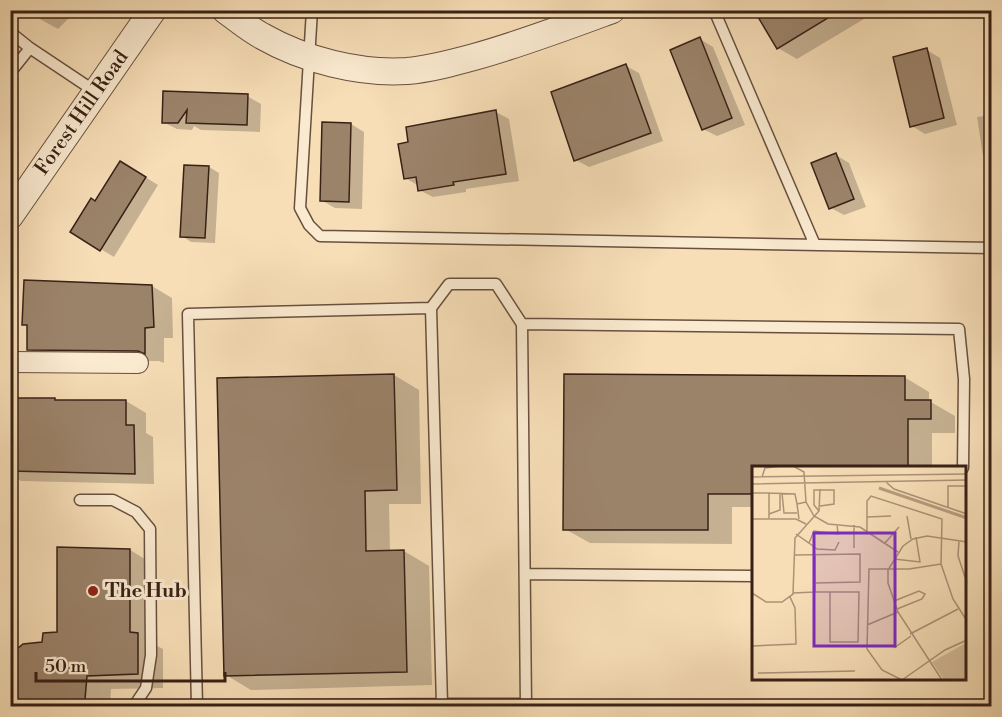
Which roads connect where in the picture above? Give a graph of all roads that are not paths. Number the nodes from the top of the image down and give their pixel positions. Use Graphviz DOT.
graph roads {
  1 [pos="153,10"];
  2 [pos="312,10"];
  3 [pos="714,10"];
  4 [pos="229,12"];
  5 [pos="604,12"];
  6 [pos="10,32"];
  7 [pos="30,48"];
  8 [pos="310,57"];
  9 [pos="10,73"];
  10 [pos="97,92"];
  11 [pos="10,216"];
  12 [pos="815,245"];
  13 [pos="992,249"];
  14 [pos="431,308"];
  15 [pos="522,324"];
  16 [pos="10,362"];
  17 [pos="138,363"];
  18 [pos="963,466"];
  19 [pos="80,500"];
  20 [pos="10,504"];
  21 [pos="10,526"];
  22 [pos="525,574"];
  23 [pos="752,576"];
  24 [pos="442,704"];
  25 [pos="526,705"];
  26 [pos="134,706"];
  27 [pos="197,706"];
  1 -- 10 [label="street, Forest Hill Road"];
  2 -- 8 [label="lane"];
  3 -- 12 [label="lane"];
  4 -- 8 [label="street"];
  5 -- 8 [label="street"];
  6 -- 7 [label="lane"];
  7 -- 9 [label="lane"];
  7 -- 10 [label="lane"];
  8 -- 12 [label="lane"];
  10 -- 11 [label="street, Forest Hill Road"];
  12 -- 13 [label="lane"];
  14 -- 15 [label="lane"];
  14 -- 24 [label="lane"];
  14 -- 27 [label="lane"];
  15 -- 18 [label="lane"];
  15 -- 22 [label="lane"];
  16 -- 17 [label="street"];
  19 -- 26 [label="lane"];
  20 -- 21 [label="lane"];
  22 -- 23 [label="lane"];
  22 -- 25 [label="lane"];
  24 -- 25 [label="lane"];
  24 -- 27 [label="lane"];
}
